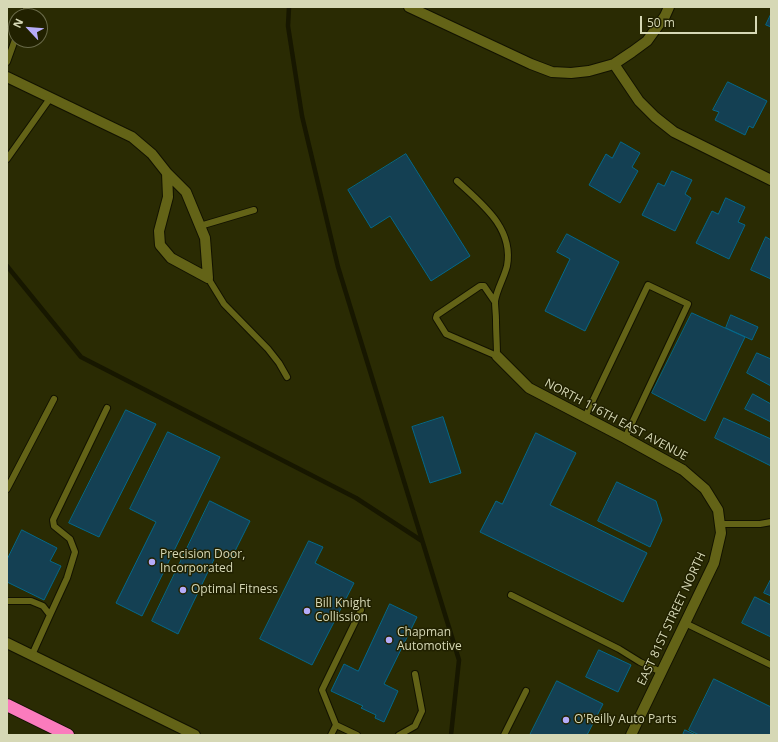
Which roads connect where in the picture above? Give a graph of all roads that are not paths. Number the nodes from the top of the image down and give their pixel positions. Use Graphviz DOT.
graph roads {
  1 [pos="409,7"];
  2 [pos="669,7"];
  3 [pos="12,48"];
  4 [pos="7,62"];
  5 [pos="614,64"];
  6 [pos="7,77"];
  7 [pos="51,97"];
  8 [pos="7,159"];
  9 [pos="167,173"];
  10 [pos="771,180"];
  11 [pos="457,181"];
  12 [pos="254,210"];
  13 [pos="200,226"];
  14 [pos="208,278"];
  15 [pos="495,302"];
  16 [pos="497,356"];
  17 [pos="287,377"];
  18 [pos="54,399"];
  19 [pos="107,408"];
  20 [pos="585,417"];
  21 [pos="625,438"];
  22 [pos="7,489"];
  23 [pos="718,510"];
  24 [pos="771,522"];
  25 [pos="720,524"];
  26 [pos="511,595"];
  27 [pos="7,601"];
  28 [pos="361,610"];
  29 [pos="50,615"];
  30 [pos="685,623"];
  31 [pos="7,643"];
  32 [pos="32,655"];
  33 [pos="771,665"];
  34 [pos="662,672"];
  35 [pos="416,674"];
  36 [pos="526,691"];
  37 [pos="7,705"];
  38 [pos="336,725"];
  39 [pos="68,735"];
  40 [pos="195,735"];
  41 [pos="331,735"];
  42 [pos="357,735"];
  43 [pos="399,735"];
  44 [pos="504,735"];
  45 [pos="630,735"];
  1 -- 5 [label="street"];
  2 -- 5 [label="street"];
  3 -- 4 [label="lane"];
  5 -- 10 [label="street"];
  6 -- 7 [label="street"];
  7 -- 8 [label="lane"];
  7 -- 9 [label="street"];
  9 -- 13 [label="street"];
  9 -- 14 [label="street"];
  11 -- 15 [label="lane"];
  12 -- 13 [label="lane"];
  13 -- 14 [label="street"];
  14 -- 17 [label="lane"];
  15 -- 16 [label="lane"];
  15 -- 16 [label="lane"];
  16 -- 20 [label="street, NORTH 116TH EAST AVENUE"];
  18 -- 22 [label="lane"];
  19 -- 29 [label="lane"];
  20 -- 21 [label="street, NORTH 116TH EAST AVENUE"];
  20 -- 21 [label="lane"];
  21 -- 23 [label="street, NORTH 116TH EAST AVENUE"];
  23 -- 25 [label="street, EAST 81ST STREET NORTH"];
  24 -- 25 [label="lane"];
  25 -- 30 [label="street, EAST 81ST STREET NORTH"];
  26 -- 34 [label="lane"];
  27 -- 29 [label="lane"];
  28 -- 38 [label="lane"];
  29 -- 32 [label="lane"];
  30 -- 33 [label="lane"];
  30 -- 34 [label="street, EAST 81ST STREET NORTH"];
  31 -- 32 [label="street"];
  32 -- 40 [label="street"];
  34 -- 45 [label="street, EAST 81ST STREET NORTH"];
  35 -- 43 [label="lane"];
  36 -- 44 [label="lane"];
  37 -- 39 [label="highway"];
  38 -- 41 [label="lane"];
  38 -- 42 [label="lane"];
}
